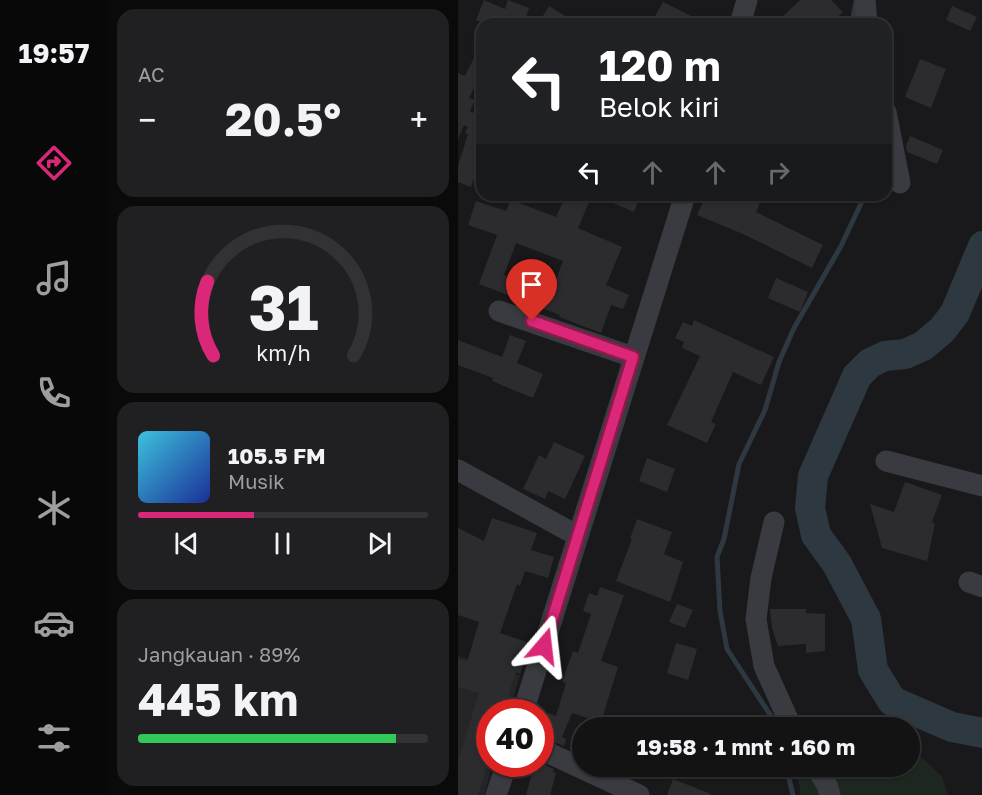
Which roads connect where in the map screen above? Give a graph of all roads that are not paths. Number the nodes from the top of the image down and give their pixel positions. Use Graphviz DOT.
graph roads {
  1 [pos="747,0"];
  2 [pos="864,0"];
  3 [pos="742,18"];
  4 [pos="867,18"];
  5 [pos="892,145"];
  6 [pos="899,183"];
  7 [pos="683,201"];
  8 [pos="499,311"];
  9 [pos="633,357"];
  10 [pos="887,461"];
  11 [pos="458,470"];
  12 [pos="983,486"];
  13 [pos="774,522"];
  14 [pos="578,536"];
  15 [pos="527,699"];
  16 [pos="787,717"];
  17 [pos="554,756"];
  18 [pos="502,777"];
  19 [pos="822,777"];
  20 [pos="496,795"];
  21 [pos="639,795"];
  22 [pos="830,795"];
  1 -- 3 [label="street"];
  2 -- 4 [label="street"];
  5 -- 6 [label="street"];
  7 -- 9 [label="street"];
  8 -- 9 [label="street"];
  9 -- 14 [label="street"];
  10 -- 12 [label="street"];
  11 -- 14 [label="street"];
  13 -- 16 [label="street"];
  14 -- 15 [label="street"];
  17 -- 21 [label="street"];
  18 -- 20 [label="street"];
  19 -- 22 [label="street"];
}
